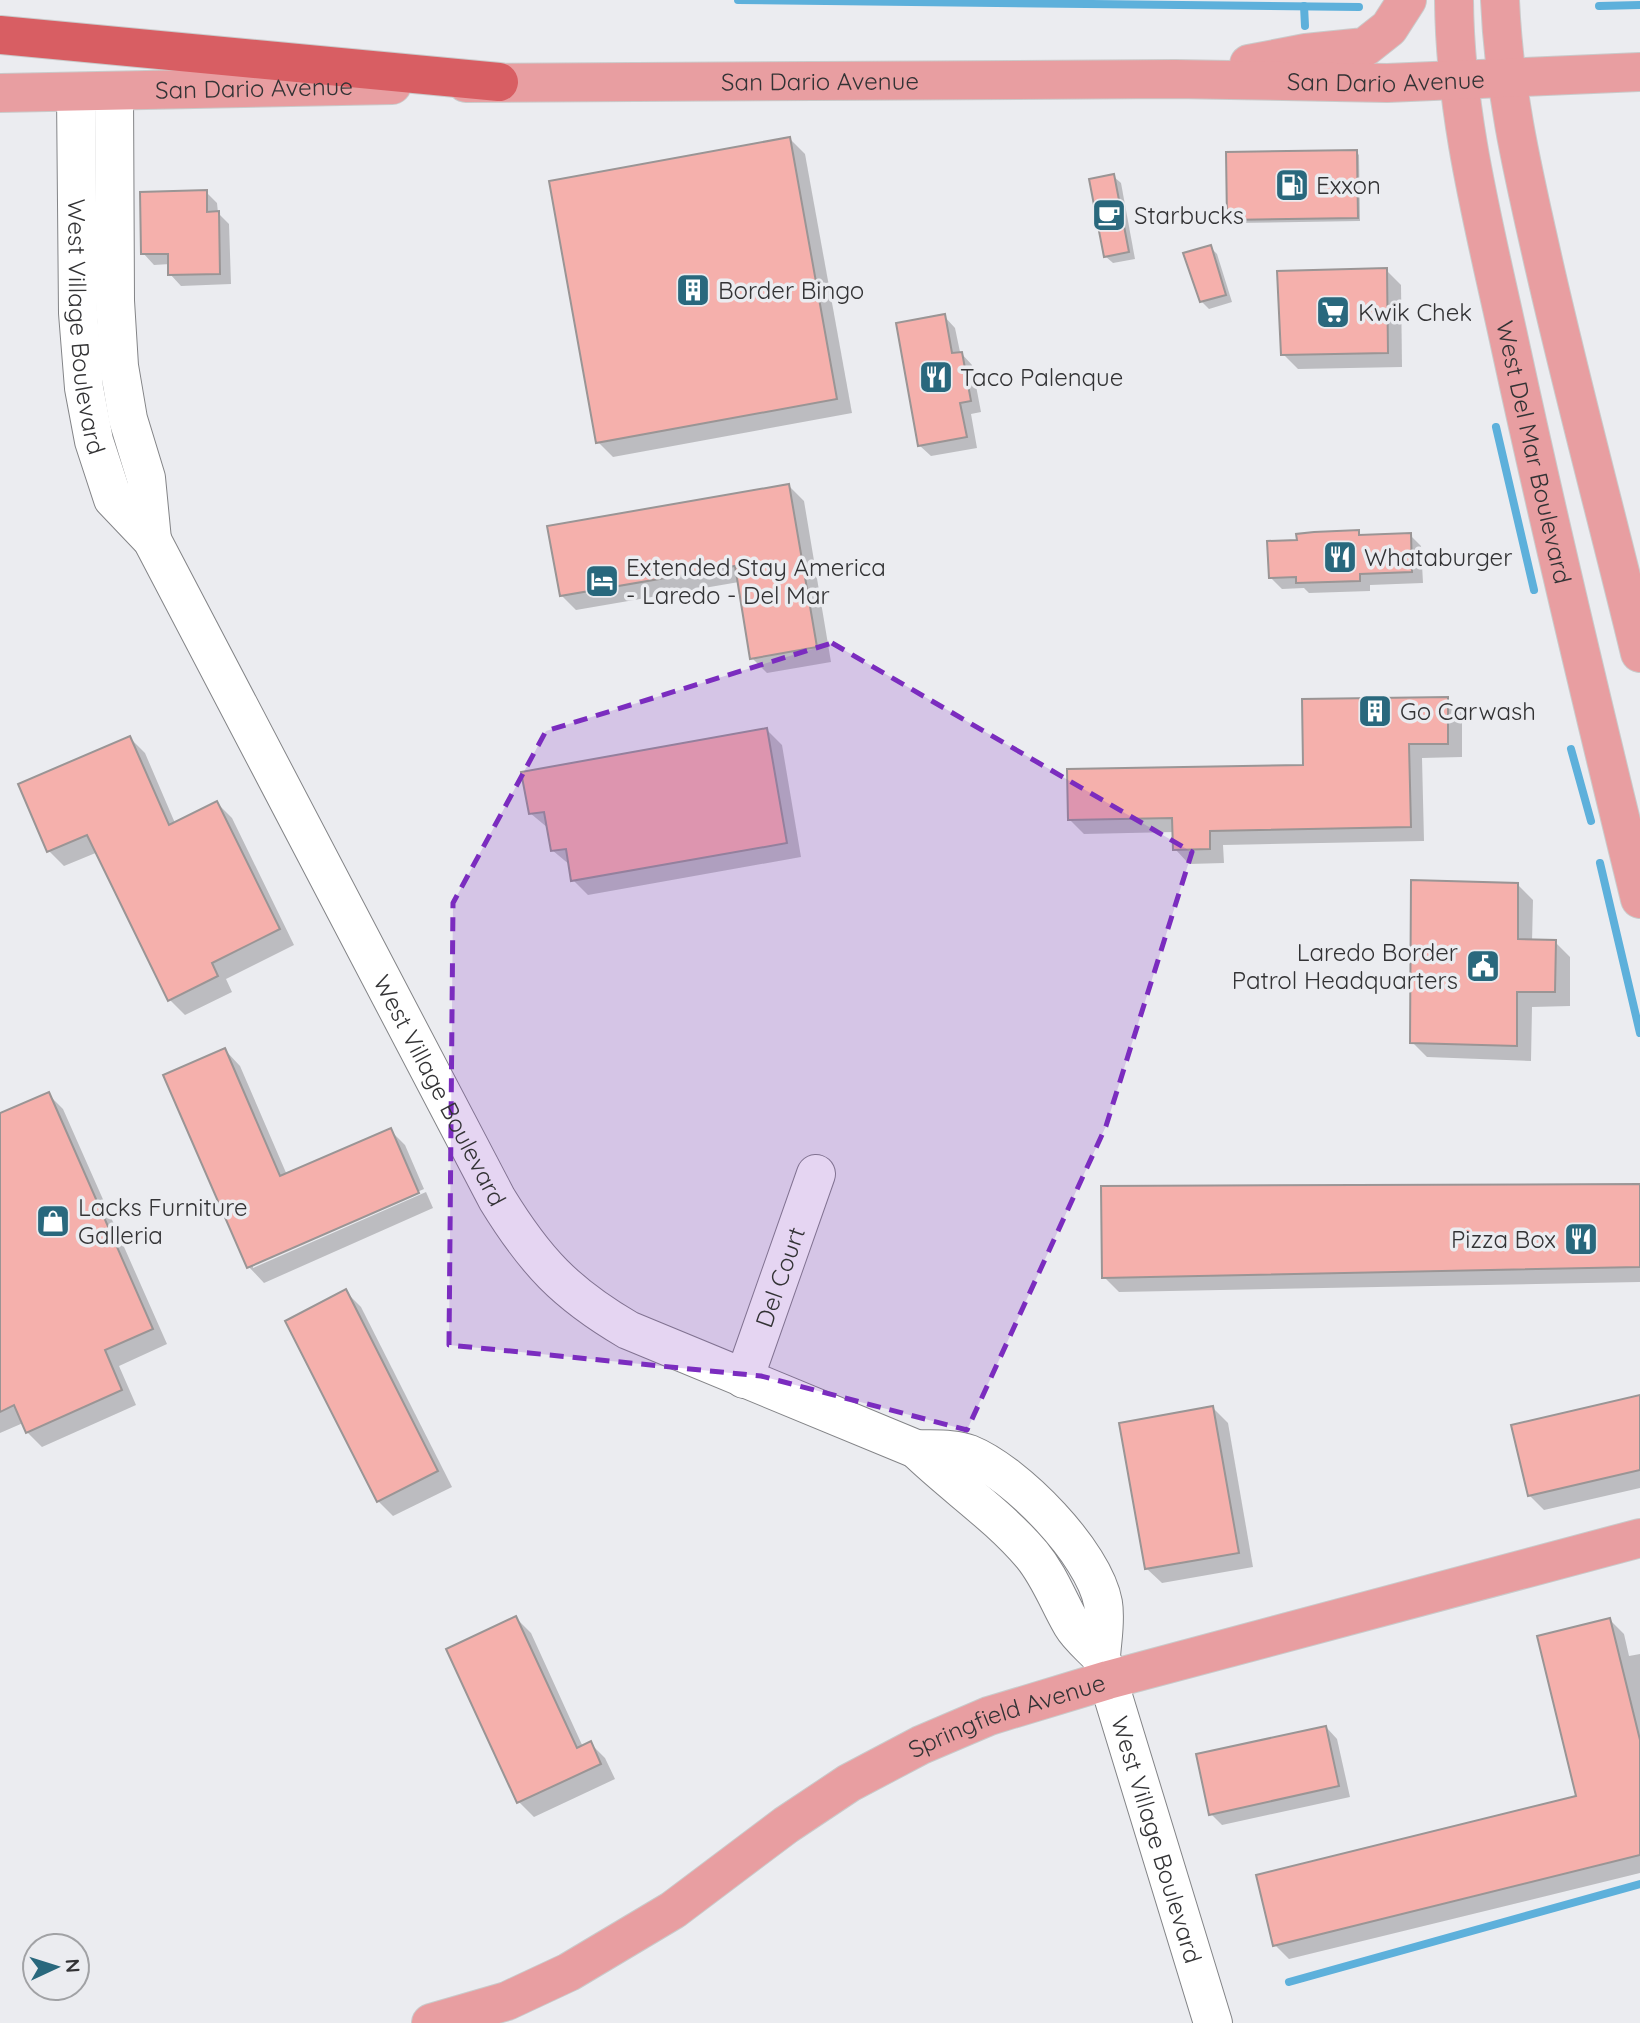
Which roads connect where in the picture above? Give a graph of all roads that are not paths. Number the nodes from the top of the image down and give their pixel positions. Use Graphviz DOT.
graph roads {
  1 [pos="1407,0"];
  2 [pos="1454,0"];
  3 [pos="1500,0"];
  4 [pos="0,35"];
  5 [pos="1640,72"];
  6 [pos="1175,79"];
  7 [pos="1505,80"];
  8 [pos="499,82"];
  9 [pos="1458,82"];
  10 [pos="0,93"];
  11 [pos="76,93"];
  12 [pos="114,93"];
  13 [pos="1522,401"];
  14 [pos="1581,419"];
  15 [pos="152,540"];
  16 [pos="1629,608"];
  17 [pos="1572,615"];
  18 [pos="1640,653"];
  19 [pos="1640,900"];
  20 [pos="816,1174"];
  21 [pos="744,1379"];
  22 [pos="1640,1538"];
  23 [pos="1105,1669"];
  24 [pos="431,2023"];
  25 [pos="1213,2023"];
  1 -- 6 [label="main road"];
  2 -- 9 [label="main road, West Del Mar Boulevard"];
  3 -- 7 [label="main road"];
  4 -- 8 [label="highway"];
  5 -- 7 [label="main road, San Dario Avenue"];
  6 -- 8 [label="main road, San Dario Avenue"];
  6 -- 9 [label="main road, San Dario Avenue"];
  7 -- 9 [label="main road, San Dario Avenue"];
  7 -- 14 [label="main road"];
  8 -- 12 [label="main road, San Dario Avenue"];
  9 -- 13 [label="main road, West Del Mar Boulevard"];
  10 -- 11 [label="main road, San Dario Avenue"];
  11 -- 12 [label="main road, San Dario Avenue"];
  11 -- 15 [label="street, West Village Boulevard"];
  12 -- 15 [label="street, West Village Boulevard"];
  13 -- 14 [label="main road"];
  13 -- 17 [label="main road, West Del Mar Boulevard"];
  14 -- 16 [label="main road"];
  15 -- 21 [label="street, West Village Boulevard"];
  16 -- 17 [label="main road"];
  16 -- 18 [label="main road"];
  17 -- 19 [label="main road, West Del Mar Boulevard"];
  20 -- 21 [label="street, Del Court"];
  21 -- 23 [label="street, West Village Boulevard"];
  22 -- 23 [label="main road, Springfield Avenue"];
  23 -- 24 [label="main road, Springfield Avenue"];
  23 -- 25 [label="street, West Village Boulevard"];
}
